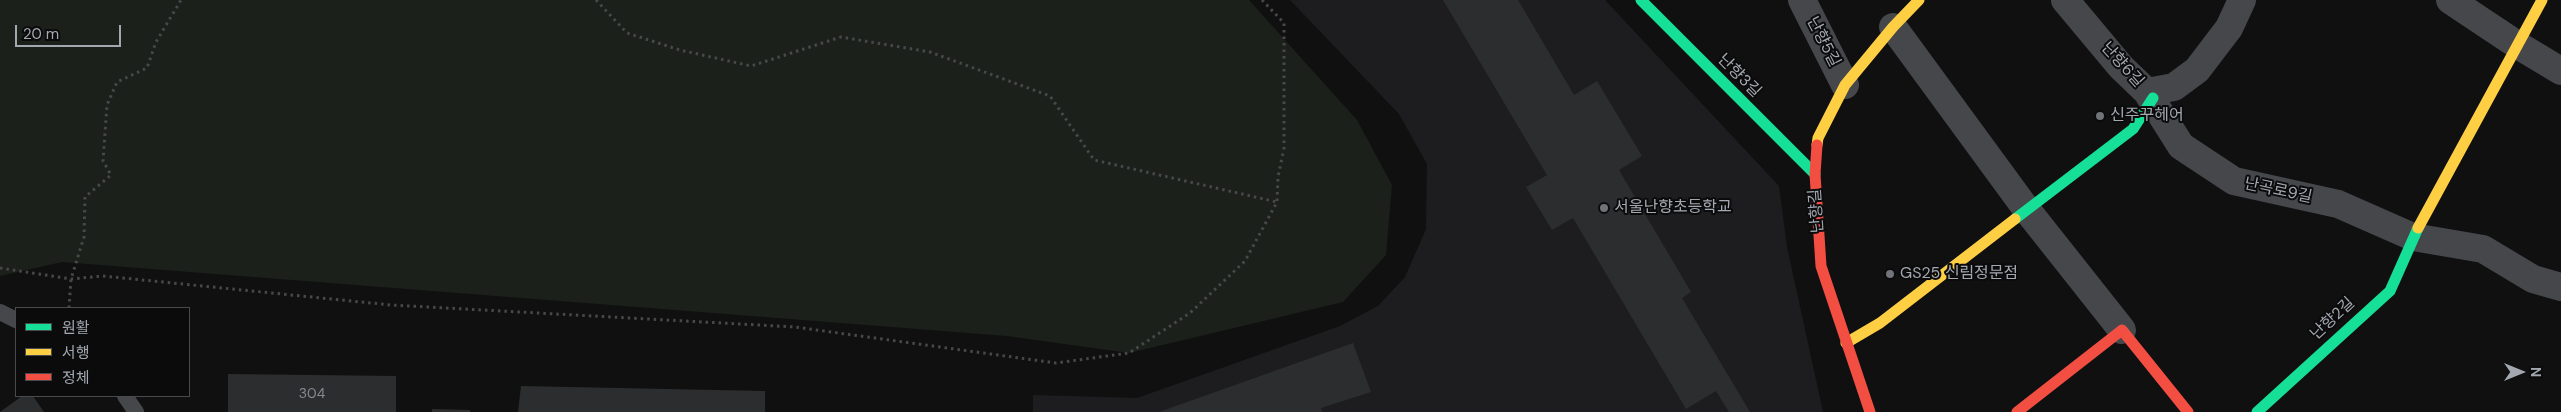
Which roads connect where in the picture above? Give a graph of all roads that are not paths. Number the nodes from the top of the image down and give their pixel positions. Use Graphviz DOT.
graph roads {
  1 [pos="1641,0"];
  2 [pos="1802,0"];
  3 [pos="1919,0"];
  4 [pos="2065,0"];
  5 [pos="2242,0"];
  6 [pos="2450,0"];
  7 [pos="2542,0"];
  8 [pos="1893,27"];
  9 [pos="2516,44"];
  10 [pos="2561,71"];
  11 [pos="1845,85"];
  12 [pos="2150,95"];
  13 [pos="1815,174"];
  14 [pos="2027,210"];
  15 [pos="2413,237"];
  16 [pos="2561,287"];
  17 [pos="0,312"];
  18 [pos="15,320"];
  19 [pos="2122,330"];
  20 [pos="1846,343"];
  21 [pos="126,397"];
  22 [pos="136,412"];
  23 [pos="1870,412"];
  24 [pos="2017,412"];
  25 [pos="2188,412"];
  26 [pos="2257,412"];
  1 -- 13 [label="street, 난향3길"];
  2 -- 11 [label="street, 난향5길"];
  3 -- 8 [label="street, 난향길"];
  4 -- 12 [label="street, 난향6길"];
  5 -- 12 [label="street, 난향6길"];
  6 -- 9 [label="street"];
  7 -- 9 [label="street"];
  8 -- 11 [label="street, 난향길"];
  8 -- 14 [label="street"];
  9 -- 10 [label="street"];
  9 -- 15 [label="street"];
  11 -- 13 [label="street, 난향길"];
  12 -- 14 [label="street"];
  12 -- 15 [label="street, 난곡로9길"];
  13 -- 20 [label="street, 난향길"];
  14 -- 19 [label="street"];
  14 -- 20 [label="street"];
  15 -- 16 [label="street, 난곡로9길"];
  15 -- 26 [label="street, 난향2길"];
  17 -- 18 [label="lane"];
  19 -- 24 [label="street"];
  19 -- 25 [label="street"];
  20 -- 23 [label="street, 난향길"];
  21 -- 22 [label="lane"];
}
